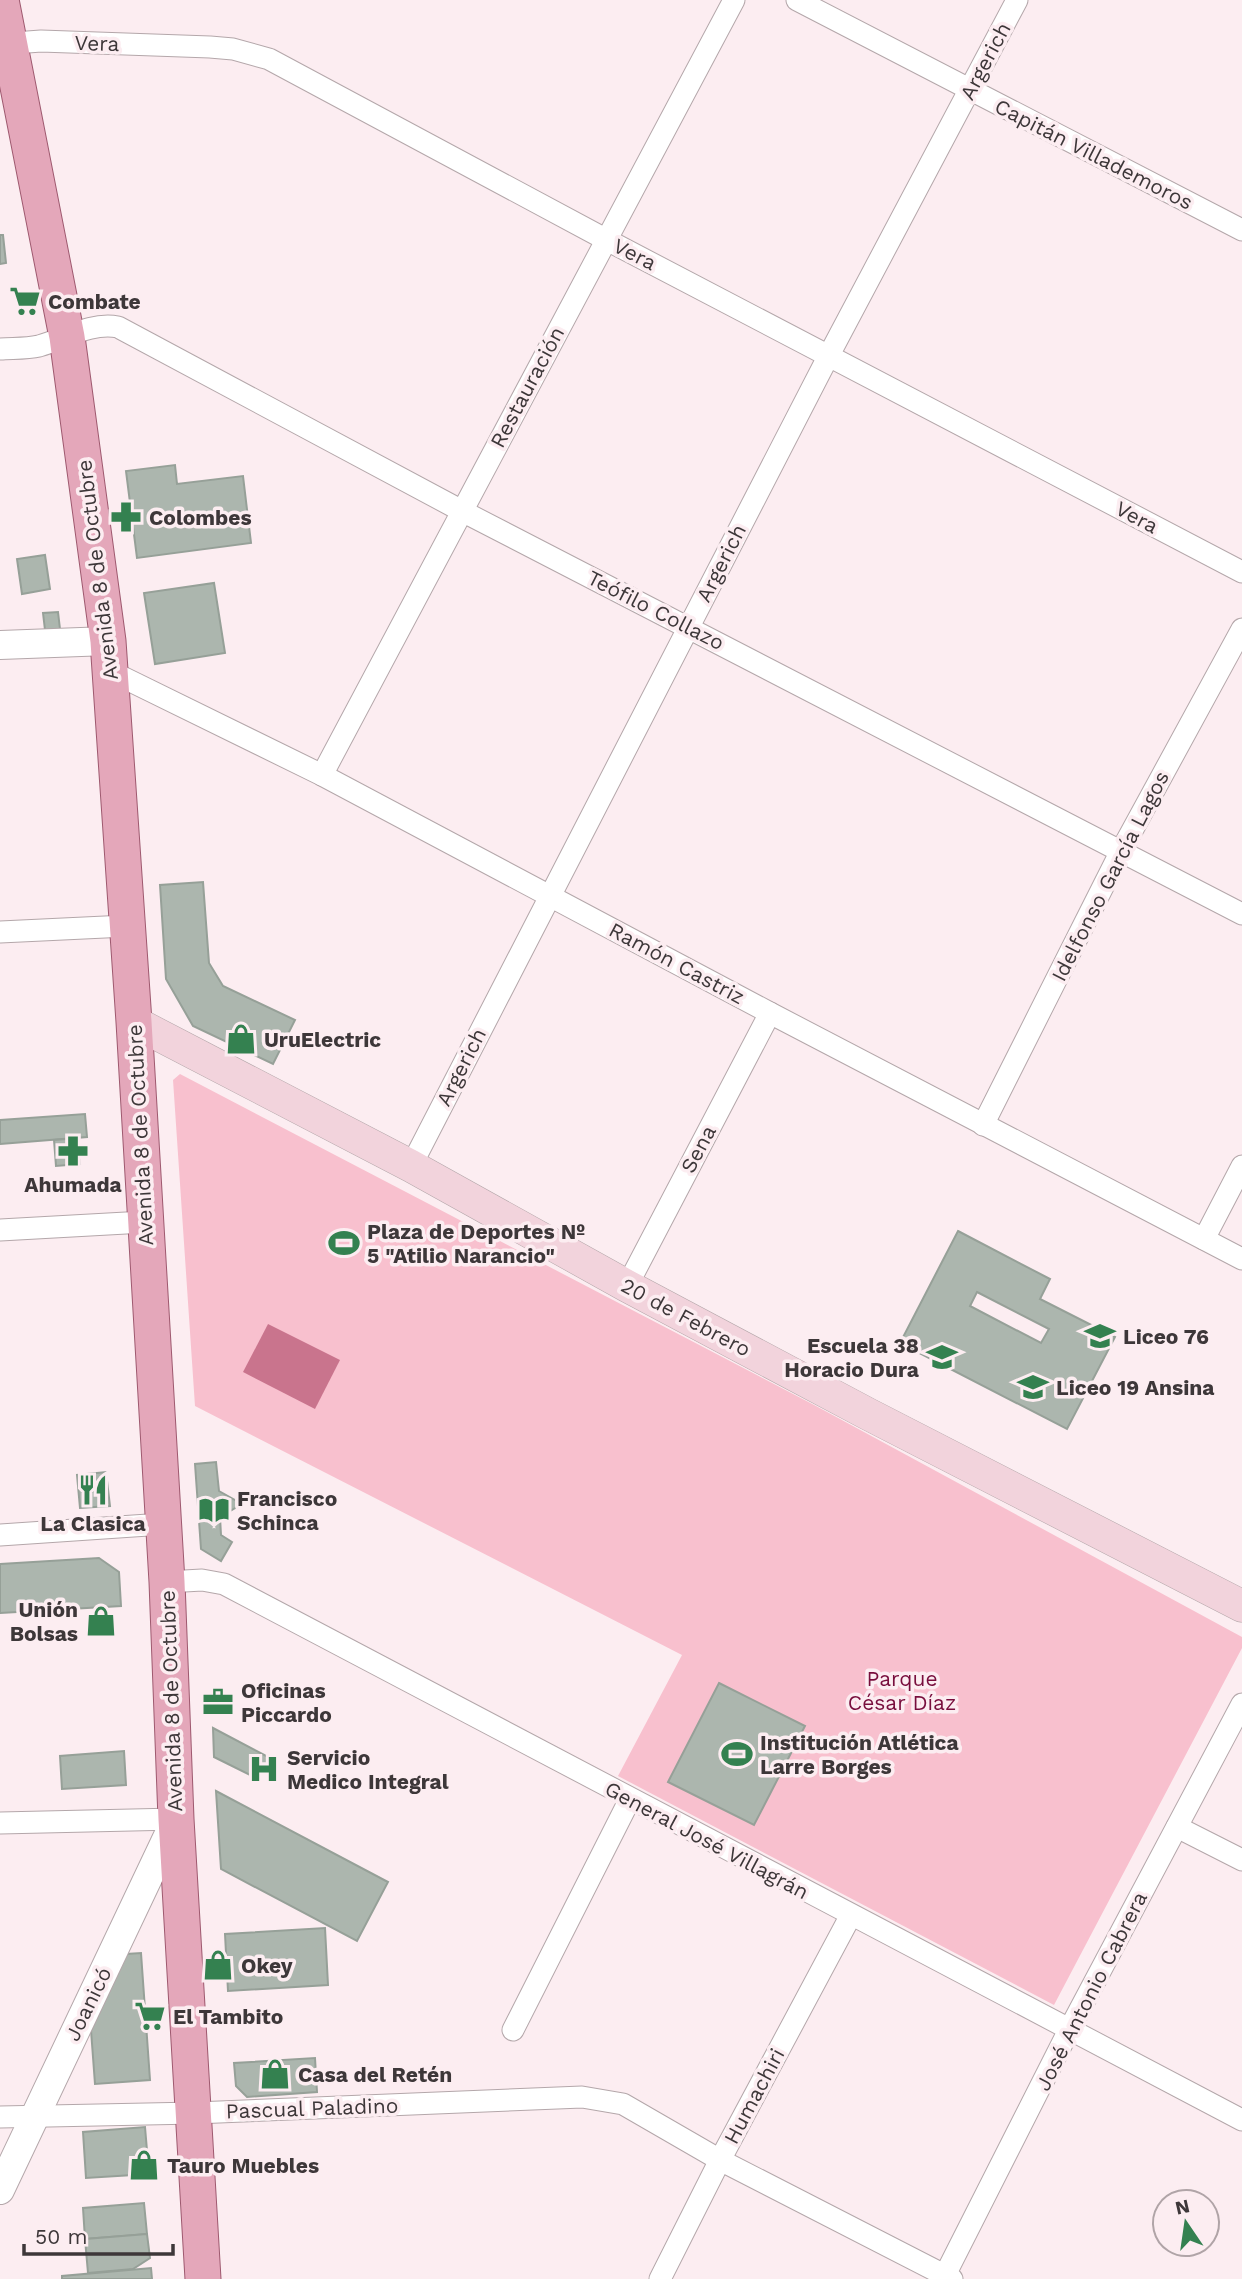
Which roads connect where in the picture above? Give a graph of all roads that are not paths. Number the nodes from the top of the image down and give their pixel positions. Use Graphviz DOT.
graph roads {
  1 [pos="1,0"];
  2 [pos="734,0"];
  3 [pos="797,0"];
  4 [pos="1017,0"];
  5 [pos="5,43"];
  6 [pos="969,91"];
  7 [pos="1242,230"];
  8 [pos="605,239"];
  9 [pos="67,337"];
  10 [pos="0,349"];
  11 [pos="829,355"];
  12 [pos="462,511"];
  13 [pos="1242,572"];
  14 [pos="689,626"];
  15 [pos="1242,629"];
  16 [pos="0,645"];
  17 [pos="109,656"];
  18 [pos="322,775"];
  19 [pos="1121,851"];
  20 [pos="549,896"];
  21 [pos="1242,914"];
  22 [pos="126,926"];
  23 [pos="0,932"];
  24 [pos="770,1013"];
  25 [pos="134,1022"];
  26 [pos="983,1125"];
  27 [pos="411,1166"];
  28 [pos="1242,1166"];
  29 [pos="144,1222"];
  30 [pos="0,1230"];
  31 [pos="1204,1239"];
  32 [pos="1242,1259"];
  33 [pos="627,1286"];
  34 [pos="163,1524"];
  35 [pos="0,1535"];
  36 [pos="167,1583"];
  37 [pos="1242,1606"];
  38 [pos="1242,1704"];
  39 [pos="630,1799"];
  40 [pos="176,1819"];
  41 [pos="0,1823"];
  42 [pos="1177,1826"];
  43 [pos="1242,1860"];
  44 [pos="851,1915"];
  45 [pos="513,2030"];
  46 [pos="1069,2030"];
  47 [pos="195,2113"];
  48 [pos="0,2116"];
  49 [pos="34,2116"];
  50 [pos="1242,2120"];
  51 [pos="720,2160"];
  52 [pos="0,2190"];
  53 [pos="947,2278"];
  54 [pos="203,2279"];
  55 [pos="660,2279"];
  1 -- 5 [label="main road, Avenida 8 de Octubre"];
  2 -- 8 [label="street, Restauración"];
  3 -- 6 [label="street, Capitán Villademoros"];
  4 -- 6 [label="street, Argerich"];
  5 -- 8 [label="street, Vera"];
  5 -- 9 [label="main road, Avenida 8 de Octubre"];
  6 -- 7 [label="street, Capitán Villademoros"];
  6 -- 11 [label="street, Argerich"];
  8 -- 11 [label="street, Vera"];
  8 -- 12 [label="street, Restauración"];
  9 -- 10 [label="street, Teófilo Collazo"];
  9 -- 12 [label="street, Teófilo Collazo"];
  9 -- 17 [label="main road, Avenida 8 de Octubre"];
  11 -- 13 [label="street, Vera"];
  11 -- 14 [label="street, Argerich"];
  12 -- 14 [label="street, Teófilo Collazo"];
  12 -- 18 [label="street, Restauración"];
  14 -- 19 [label="street, Teófilo Collazo"];
  14 -- 20 [label="street, Argerich"];
  15 -- 19 [label="street, Idelfonso García Lagos"];
  16 -- 17 [label="street"];
  17 -- 18 [label="street, Ramón Castriz"];
  17 -- 22 [label="main road, Avenida 8 de Octubre"];
  18 -- 20 [label="street, Ramón Castriz"];
  19 -- 21 [label="street, Teófilo Collazo"];
  19 -- 26 [label="street, Idelfonso García Lagos"];
  20 -- 24 [label="street, Ramón Castriz"];
  20 -- 27 [label="street, Argerich"];
  22 -- 23 [label="street"];
  22 -- 25 [label="main road, Avenida 8 de Octubre"];
  24 -- 26 [label="street, Ramón Castriz"];
  24 -- 33 [label="street, Sena"];
  25 -- 27 [label="main road, 20 de Febrero"];
  25 -- 29 [label="main road, Avenida 8 de Octubre"];
  26 -- 31 [label="street, Ramón Castriz"];
  27 -- 33 [label="main road, 20 de Febrero"];
  28 -- 31 [label="street"];
  29 -- 30 [label="street"];
  29 -- 34 [label="main road, Avenida 8 de Octubre"];
  31 -- 32 [label="street, Ramón Castriz"];
  33 -- 37 [label="main road, 20 de Febrero"];
  34 -- 35 [label="street"];
  34 -- 36 [label="main road, Avenida 8 de Octubre"];
  36 -- 39 [label="street, General José Villagrán"];
  36 -- 40 [label="main road, Avenida 8 de Octubre"];
  38 -- 42 [label="street, José Antonio Cabrera"];
  39 -- 44 [label="street, General José Villagrán"];
  39 -- 45 [label="street"];
  40 -- 41 [label="street"];
  40 -- 47 [label="main road, Avenida 8 de Octubre"];
  40 -- 49 [label="street, Joanicó"];
  42 -- 43 [label="street"];
  42 -- 46 [label="street, José Antonio Cabrera"];
  44 -- 46 [label="street, General José Villagrán"];
  44 -- 51 [label="street, Humachiri"];
  46 -- 50 [label="street, General José Villagrán"];
  46 -- 53 [label="street, José Antonio Cabrera"];
  47 -- 49 [label="street, Pascual Paladino"];
  47 -- 51 [label="street, Pascual Paladino"];
  47 -- 54 [label="main road, Avenida 8 de Octubre"];
  48 -- 49 [label="street, Pascual Paladino"];
  49 -- 52 [label="street, Joanicó"];
  51 -- 53 [label="street"];
  51 -- 55 [label="street, Humachiri"];
}
